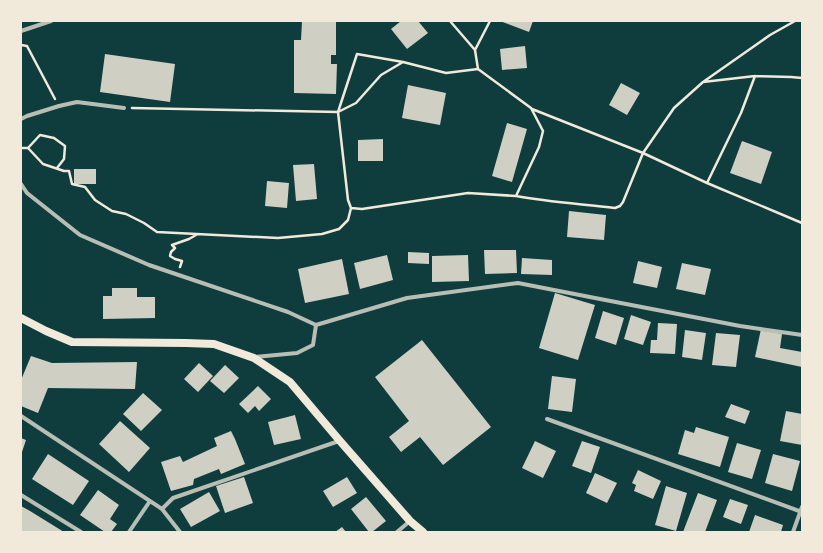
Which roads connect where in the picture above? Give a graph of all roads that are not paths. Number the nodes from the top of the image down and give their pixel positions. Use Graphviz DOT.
graph roads {
  1 [pos="51,21"];
  2 [pos="21,31"];
  3 [pos="124,108"];
  4 [pos="21,119"];
  5 [pos="21,184"];
  6 [pos="21,318"];
  7 [pos="316,325"];
  8 [pos="802,334"];
  9 [pos="254,358"];
  10 [pos="21,416"];
  11 [pos="547,419"];
  12 [pos="340,441"];
  13 [pos="21,495"];
  14 [pos="150,501"];
  15 [pos="162,509"];
  16 [pos="802,510"];
  17 [pos="410,521"];
  18 [pos="81,532"];
  19 [pos="130,532"];
  20 [pos="180,532"];
  21 [pos="397,532"];
  22 [pos="423,532"];
  23 [pos="793,532"];
  1 -- 2 [label="street"];
  3 -- 4 [label="street"];
  5 -- 7 [label="street"];
  6 -- 9 [label="main road"];
  7 -- 8 [label="street"];
  7 -- 9 [label="street"];
  9 -- 12 [label="main road"];
  10 -- 14 [label="street"];
  11 -- 16 [label="street"];
  12 -- 15 [label="street"];
  12 -- 17 [label="main road"];
  13 -- 18 [label="street"];
  14 -- 15 [label="street"];
  14 -- 19 [label="street"];
  15 -- 20 [label="street"];
  16 -- 23 [label="street"];
  17 -- 21 [label="street"];
  17 -- 22 [label="main road"];
}
